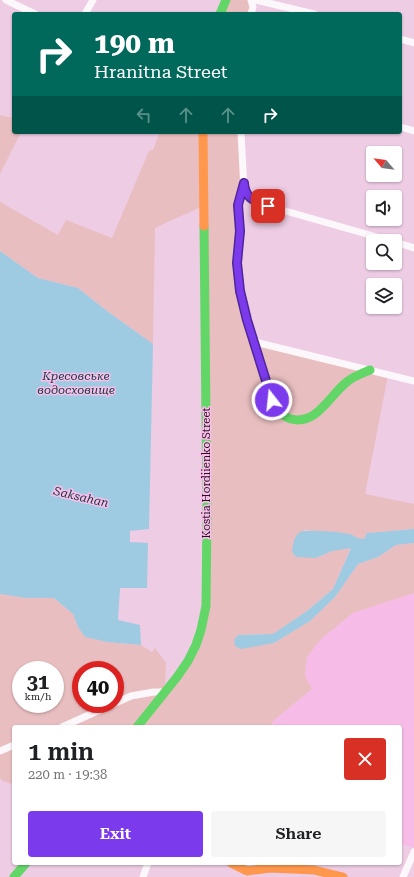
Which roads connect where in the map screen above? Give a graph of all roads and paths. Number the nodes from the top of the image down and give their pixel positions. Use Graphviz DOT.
graph roads {
  1 [pos="6,0"];
  2 [pos="92,0"];
  3 [pos="226,0"];
  4 [pos="251,0"];
  5 [pos="256,0"];
  6 [pos="32,12"];
  7 [pos="86,12"];
  8 [pos="221,12"];
  9 [pos="252,12"];
  10 [pos="306,12"];
  11 [pos="402,40"];
  12 [pos="414,43"];
  13 [pos="402,128"];
  14 [pos="414,131"];
  15 [pos="203,134"];
  16 [pos="241,134"];
  17 [pos="244,183"];
  18 [pos="366,234"];
  19 [pos="402,244"];
  20 [pos="414,248"];
  21 [pos="255,342"];
  22 [pos="370,370"];
  23 [pos="414,381"];
  24 [pos="165,692"];
  25 [pos="66,725"];
  26 [pos="139,725"];
  27 [pos="12,746"];
  28 [pos="0,751"];
  29 [pos="414,852"];
  30 [pos="24,865"];
  31 [pos="147,865"];
  32 [pos="234,865"];
  33 [pos="246,874"];
  34 [pos="14,877"];
  35 [pos="143,877"];
  36 [pos="343,877"];
  37 [pos="403,877"];
  1 -- 6 [label="street"];
  2 -- 7 [label="street"];
  3 -- 8 [label="main road"];
  4 -- 9 [label="street"];
  5 -- 10 [label="street"];
  11 -- 12 [label="street"];
  13 -- 14 [label="street"];
  15 -- 24 [label="main road, Kostia Hordiienko Street"];
  16 -- 17 [label="street"];
  17 -- 18 [label="street"];
  17 -- 21 [label="main road"];
  19 -- 20 [label="street"];
  21 -- 22 [label="street"];
  21 -- 22 [label="main road"];
  22 -- 23 [label="street"];
  24 -- 25 [label="street"];
  24 -- 26 [label="main road, Kostia Hordiienko Street"];
  27 -- 28 [label="street"];
  29 -- 37 [label="street"];
  30 -- 34 [label="main road"];
  31 -- 35 [label="street"];
  32 -- 33 [label="main road"];
  33 -- 36 [label="main road"];
}
